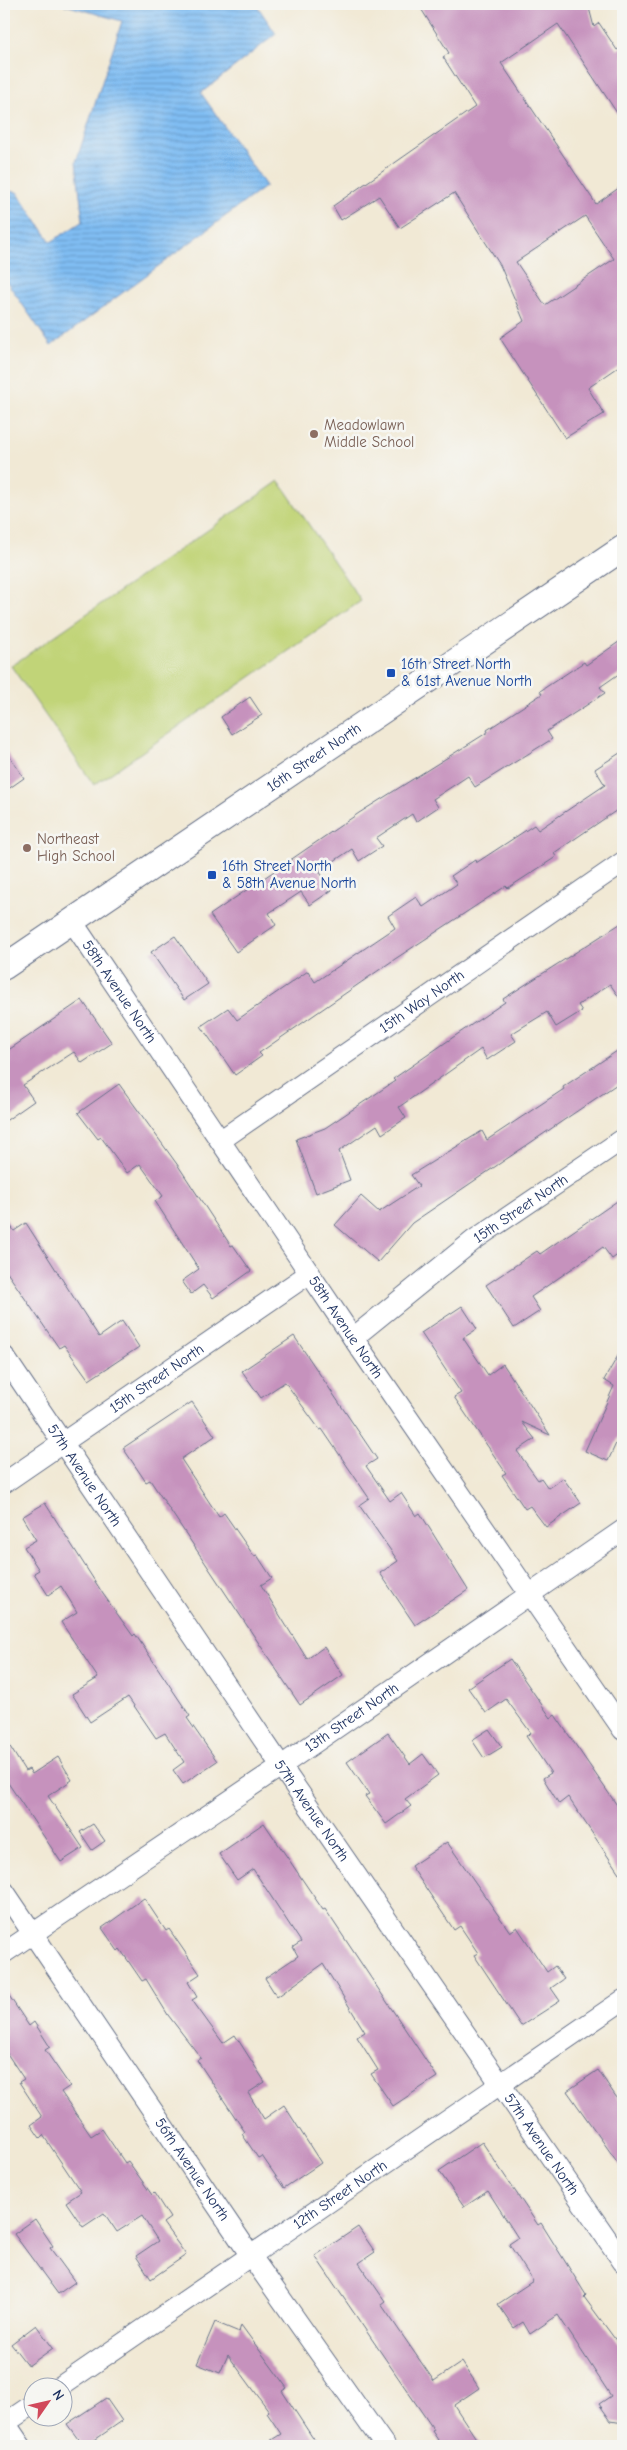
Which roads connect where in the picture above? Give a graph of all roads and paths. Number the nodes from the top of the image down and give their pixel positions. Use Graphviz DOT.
graph roads {
  1 [pos="623,548"];
  2 [pos="623,862"];
  3 [pos="72,921"];
  4 [pos="4,968"];
  5 [pos="623,1139"];
  6 [pos="221,1140"];
  7 [pos="310,1273"];
  8 [pos="353,1338"];
  9 [pos="4,1356"];
  10 [pos="63,1443"];
  11 [pos="4,1483"];
  12 [pos="623,1530"];
  13 [pos="529,1594"];
  14 [pos="623,1730"];
  15 [pos="281,1766"];
  16 [pos="4,1891"];
  17 [pos="33,1934"];
  18 [pos="4,1953"];
  19 [pos="623,2000"];
  20 [pos="502,2084"];
  21 [pos="251,2256"];
  22 [pos="623,2262"];
  23 [pos="72,2378"];
  24 [pos="22,2411"];
  25 [pos="4,2423"];
  26 [pos="21,2446"];
  27 [pos="385,2446"];
  1 -- 3 [label="street, 16th Street North"];
  2 -- 6 [label="street, 15th Way North"];
  3 -- 4 [label="street, 16th Street North"];
  3 -- 6 [label="street, 58th Avenue North"];
  5 -- 8 [label="street, 15th Street North"];
  6 -- 7 [label="street, 58th Avenue North"];
  7 -- 8 [label="street, 58th Avenue North"];
  7 -- 10 [label="street, 15th Street North"];
  8 -- 13 [label="street, 58th Avenue North"];
  9 -- 10 [label="street, 57th Avenue North"];
  10 -- 11 [label="street, 15th Street North"];
  10 -- 15 [label="street, 57th Avenue North"];
  12 -- 13 [label="street, 13th Street North"];
  13 -- 14 [label="street, 58th Avenue North"];
  13 -- 15 [label="street, 13th Street North"];
  15 -- 17 [label="street, 13th Street North"];
  15 -- 20 [label="street, 57th Avenue North"];
  16 -- 17 [label="street, 56th Avenue North"];
  17 -- 18 [label="street, 13th Street North"];
  17 -- 21 [label="street, 56th Avenue North"];
  19 -- 20 [label="street, 12th Street North"];
  20 -- 21 [label="street, 12th Street North"];
  20 -- 22 [label="street, 57th Avenue North"];
  21 -- 23 [label="street, 12th Street North"];
  21 -- 27 [label="street, 56th Avenue North"];
  24 -- 25 [label="street"];
  25 -- 26 [label="street"];
}
